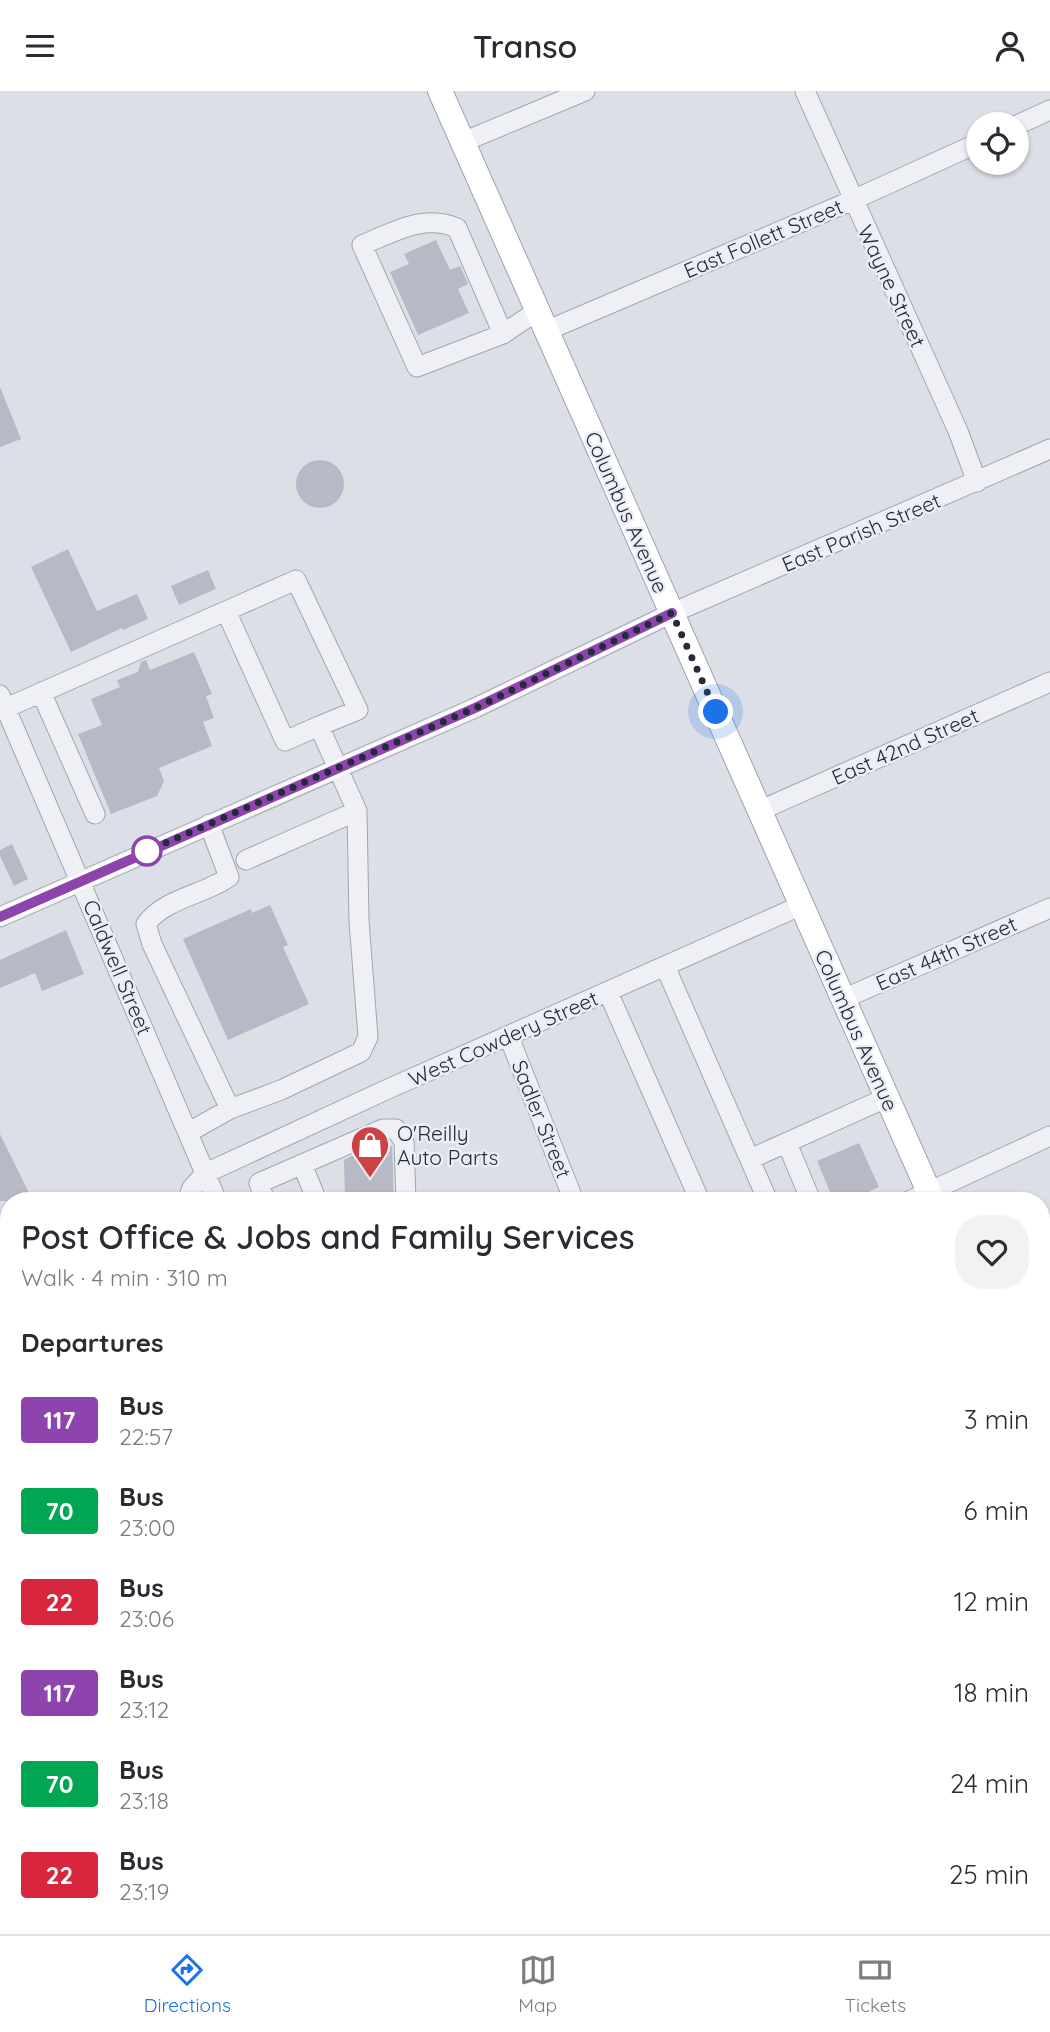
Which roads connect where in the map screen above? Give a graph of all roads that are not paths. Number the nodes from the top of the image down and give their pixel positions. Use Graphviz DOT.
graph roads {
  1 [pos="440,91"];
  2 [pos="585,91"];
  3 [pos="805,91"];
  4 [pos="1050,110"];
  5 [pos="1029,120"];
  6 [pos="463,142"];
  7 [pos="966,148"];
  8 [pos="853,199"];
  9 [pos="541,321"];
  10 [pos="503,334"];
  11 [pos="1050,449"];
  12 [pos="977,482"];
  13 [pos="226,611"];
  14 [pos="672,613"];
  15 [pos="1050,682"];
  16 [pos="40,692"];
  17 [pos="3,702"];
  18 [pos="319,726"];
  19 [pos="339,766"];
  20 [pos="761,810"];
  21 [pos="357,811"];
  22 [pos="95,814"];
  23 [pos="209,824"];
  24 [pos="246,860"];
  25 [pos="80,881"];
  26 [pos="802,905"];
  27 [pos="1050,908"];
  28 [pos="0,917"];
  29 [pos="665,966"];
  30 [pos="608,992"];
  31 [pos="843,999"];
  32 [pos="509,1037"];
  33 [pos="886,1098"];
  34 [pos="230,1109"];
  35 [pos="189,1132"];
  36 [pos="1050,1136"];
  37 [pos="787,1143"];
  38 [pos="750,1159"];
  39 [pos="302,1164"];
  40 [pos="206,1173"];
  41 [pos="190,1192"];
  42 [pos="214,1192"];
  43 [pos="262,1192"];
  44 [pos="313,1192"];
  45 [pos="406,1192"];
  46 [pos="571,1192"];
  47 [pos="696,1192"];
  48 [pos="764,1192"];
  49 [pos="807,1192"];
  50 [pos="922,1192"];
  51 [pos="934,1192"];
  1 -- 6 [label="main road, Columbus Avenue"];
  2 -- 6 [label="street"];
  3 -- 8 [label="street, Wayne Street"];
  4 -- 5 [label="street"];
  6 -- 9 [label="main road, Columbus Avenue"];
  7 -- 8 [label="street, East Follett Street"];
  8 -- 9 [label="street, East Follett Street"];
  8 -- 12 [label="street, Wayne Street"];
  9 -- 10 [label="street, East Follett Street"];
  9 -- 14 [label="main road, Columbus Avenue"];
  10 -- 10 [label="street, East Follett Street"];
  11 -- 12 [label="street, East Parish Street"];
  12 -- 14 [label="street, East Parish Street"];
  13 -- 16 [label="street"];
  13 -- 18 [label="street"];
  13 -- 18 [label="street"];
  14 -- 19 [label="street, East Parish Street"];
  14 -- 20 [label="main road, Columbus Avenue"];
  15 -- 20 [label="street, East 42nd Street"];
  16 -- 17 [label="street"];
  16 -- 22 [label="street"];
  17 -- 25 [label="street, Caldwell Street"];
  18 -- 19 [label="street"];
  19 -- 21 [label="street"];
  19 -- 23 [label="street, East Parish Street"];
  20 -- 26 [label="main road, Columbus Avenue"];
  21 -- 24 [label="street"];
  21 -- 34 [label="street"];
  23 -- 25 [label="street, East Parish Street"];
  23 -- 34 [label="street"];
  25 -- 28 [label="street, East Parish Street"];
  25 -- 35 [label="street, Caldwell Street"];
  26 -- 29 [label="street, West Cowdery Street"];
  26 -- 31 [label="main road, Columbus Avenue"];
  27 -- 31 [label="street, East 44th Street"];
  29 -- 30 [label="street, West Cowdery Street"];
  29 -- 38 [label="street"];
  30 -- 32 [label="street, West Cowdery Street"];
  30 -- 47 [label="street"];
  31 -- 33 [label="main road, Columbus Avenue"];
  32 -- 40 [label="street, West Cowdery Street"];
  32 -- 46 [label="street, Sadler Street"];
  33 -- 37 [label="street"];
  33 -- 50 [label="main road, Columbus Avenue"];
  34 -- 35 [label="street"];
  35 -- 40 [label="street, Caldwell Street"];
  36 -- 51 [label="street"];
  37 -- 38 [label="street"];
  37 -- 49 [label="street"];
  38 -- 48 [label="street"];
  39 -- 43 [label="street"];
  39 -- 44 [label="street"];
  39 -- 45 [label="street"];
  40 -- 41 [label="street"];
  40 -- 42 [label="street, Caldwell Street"];
}
